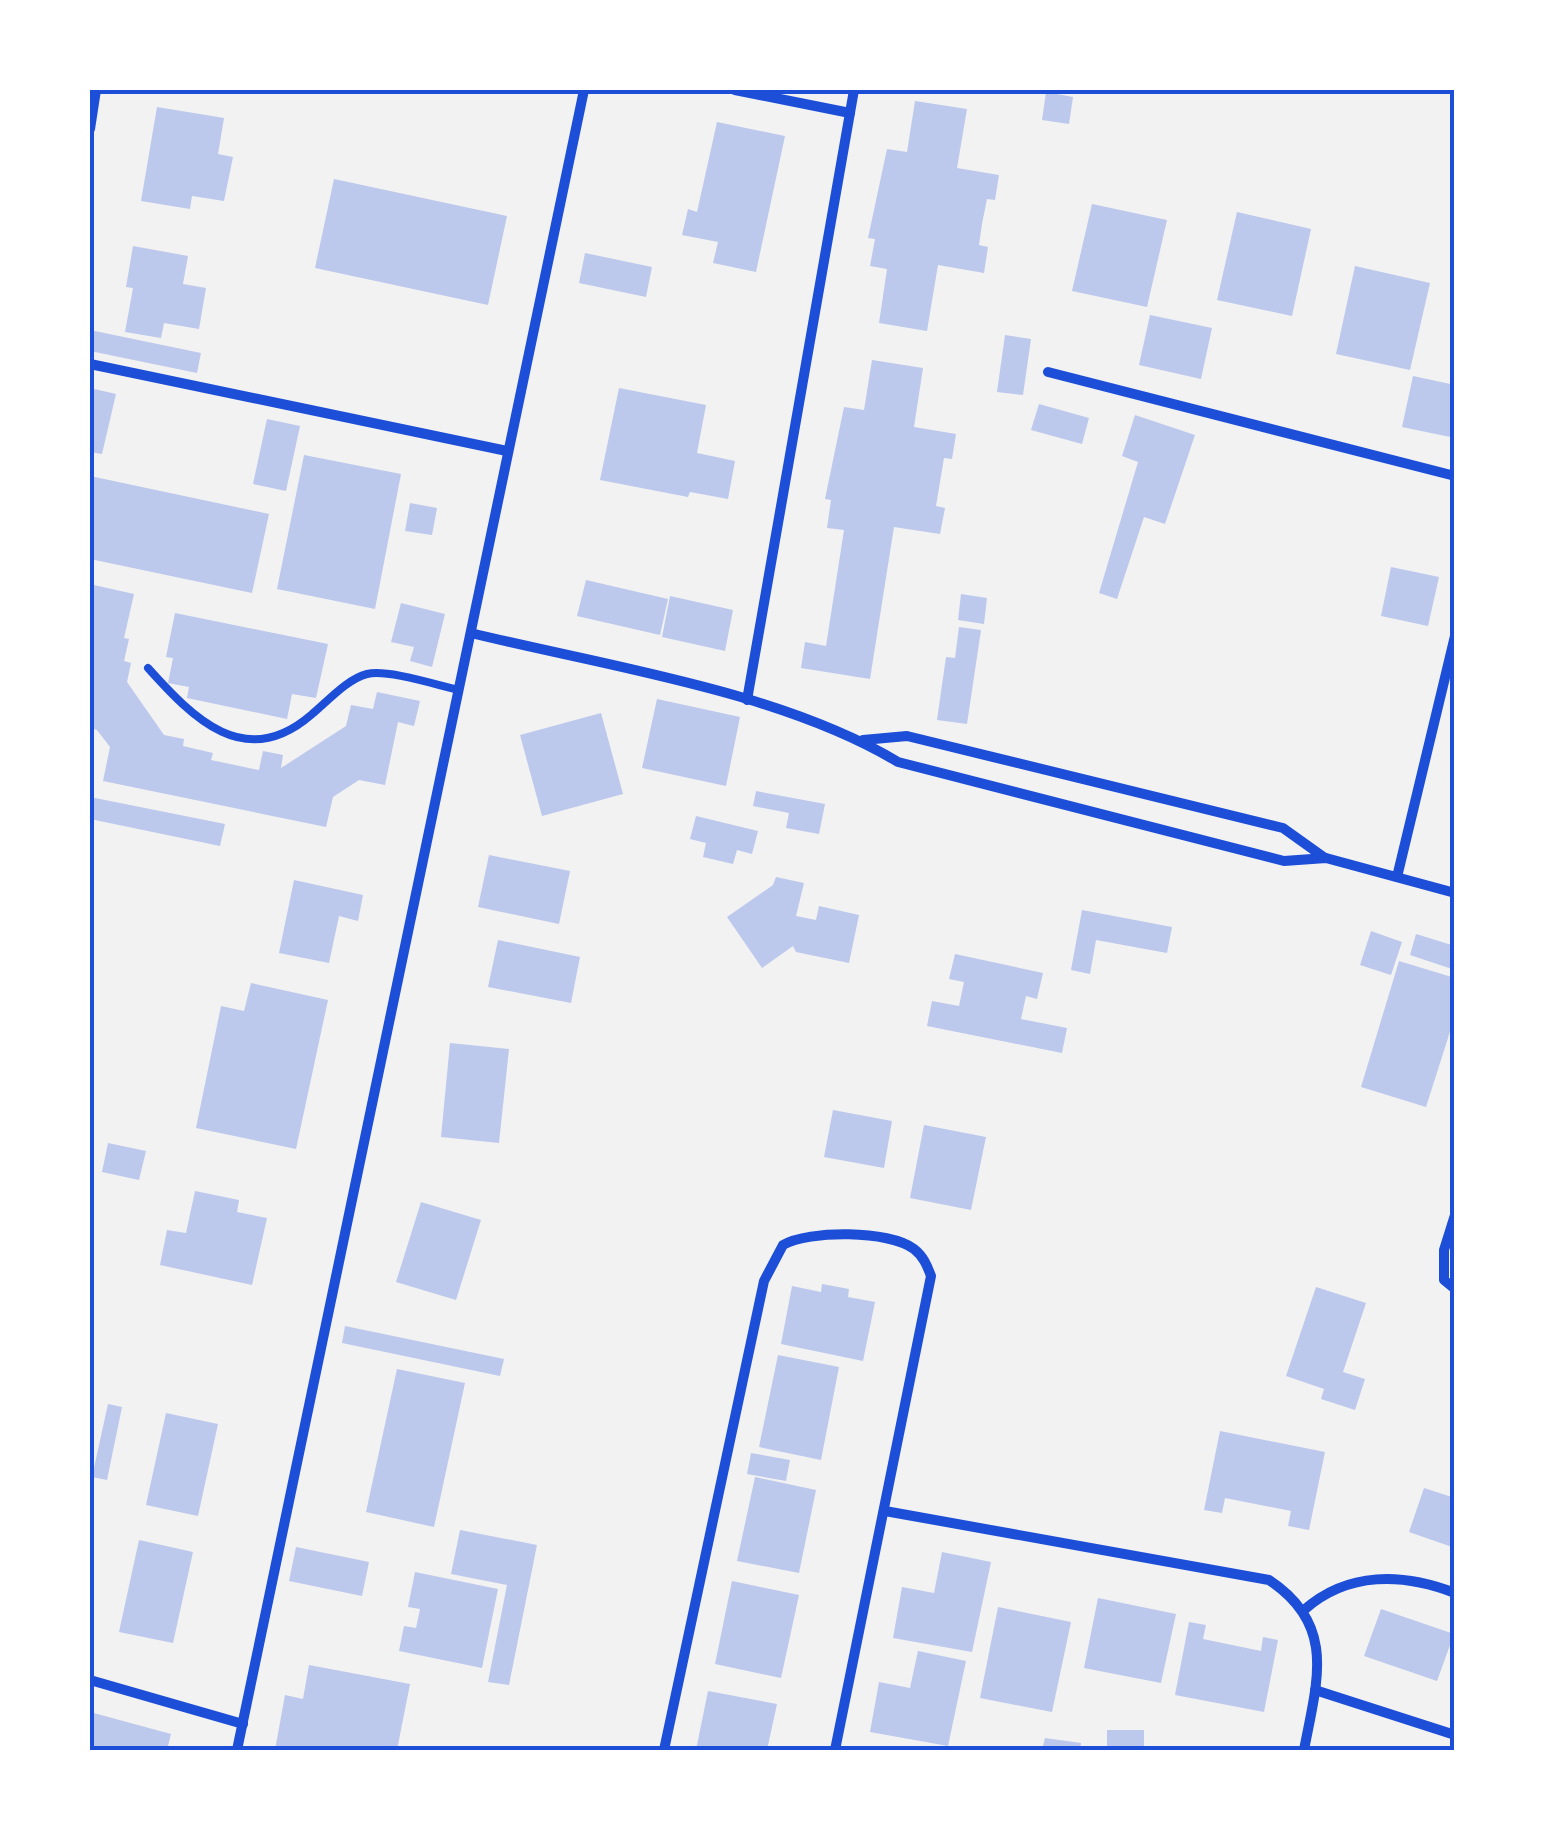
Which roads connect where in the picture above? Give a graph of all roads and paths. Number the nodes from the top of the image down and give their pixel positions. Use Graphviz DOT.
graph roads {
  1 [pos="96,90"];
  2 [pos="584,90"];
  3 [pos="735,90"];
  4 [pos="854,90"];
  5 [pos="850,113"];
  6 [pos="90,129"];
  7 [pos="90,364"];
  8 [pos="1048,372"];
  9 [pos="507,450"];
  10 [pos="1455,476"];
  11 [pos="471,633"];
  12 [pos="1455,636"];
  13 [pos="148,668"];
  14 [pos="459,690"];
  15 [pos="747,700"];
  16 [pos="862,740"];
  17 [pos="1326,858"];
  18 [pos="1397,876"];
  19 [pos="1455,893"];
  20 [pos="1455,1215"];
  21 [pos="1455,1289"];
  22 [pos="885,1511"];
  23 [pos="1455,1593"];
  24 [pos="1304,1610"];
  25 [pos="90,1680"];
  26 [pos="1315,1690"];
  27 [pos="243,1724"];
  28 [pos="1455,1735"];
  29 [pos="238,1750"];
  30 [pos="664,1750"];
  31 [pos="836,1750"];
  32 [pos="1304,1750"];
  1 -- 6 [label="street"];
  2 -- 9 [label="street"];
  3 -- 5 [label="street"];
  4 -- 5 [label="street"];
  5 -- 15 [label="street"];
  7 -- 9 [label="street"];
  8 -- 10 [label="street"];
  9 -- 11 [label="street"];
  11 -- 14 [label="street"];
  11 -- 15 [label="street"];
  12 -- 18 [label="street"];
  13 -- 14 [label="lane"];
  14 -- 27 [label="street"];
  15 -- 16 [label="street"];
  16 -- 17 [label="street"];
  16 -- 17 [label="street"];
  17 -- 18 [label="street"];
  18 -- 19 [label="street"];
  20 -- 21 [label="street"];
  22 -- 24 [label="street"];
  22 -- 30 [label="street"];
  22 -- 31 [label="street"];
  23 -- 24 [label="street"];
  24 -- 26 [label="street"];
  25 -- 27 [label="street"];
  26 -- 28 [label="street"];
  26 -- 32 [label="street"];
  27 -- 29 [label="street"];
}
